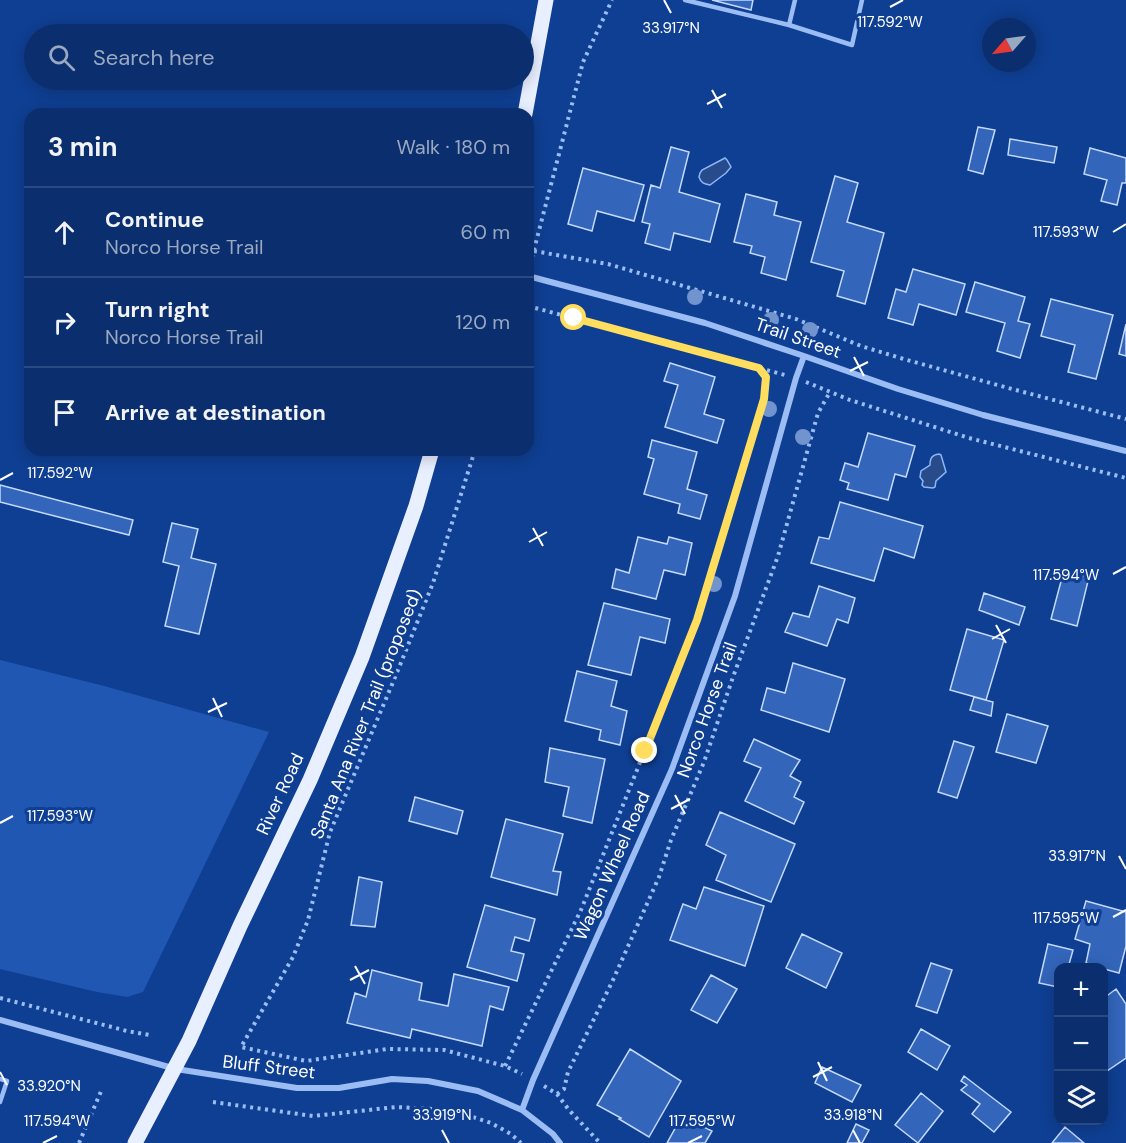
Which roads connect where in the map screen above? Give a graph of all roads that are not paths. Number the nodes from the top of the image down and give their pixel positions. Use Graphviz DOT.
graph roads {
  1 [pos="546,0"];
  2 [pos="685,0"];
  3 [pos="795,0"];
  4 [pos="862,0"];
  5 [pos="789,25"];
  6 [pos="534,65"];
  7 [pos="529,90"];
  8 [pos="526,108"];
  9 [pos="534,276"];
  10 [pos="804,356"];
  11 [pos="1126,451"];
  12 [pos="430,456"];
  13 [pos="0,1020"];
  14 [pos="176,1069"];
  15 [pos="0,1079"];
  16 [pos="0,1102"];
  17 [pos="522,1110"];
  18 [pos="135,1143"];
  19 [pos="560,1143"];
  1 -- 6 [label="main road"];
  2 -- 5 [label="lane"];
  3 -- 5 [label="lane"];
  4 -- 5 [label="lane"];
  7 -- 8 [label="main road"];
  9 -- 10 [label="street, Trail Street"];
  10 -- 11 [label="street, Trail Street"];
  10 -- 17 [label="street, Wagon Wheel Road"];
  12 -- 14 [label="main road, River Road"];
  13 -- 14 [label="street, Bluff Street"];
  14 -- 17 [label="street, Bluff Street"];
  14 -- 18 [label="main road, River Road"];
  15 -- 16 [label="lane"];
  17 -- 19 [label="street, Bluff Street"];
}
